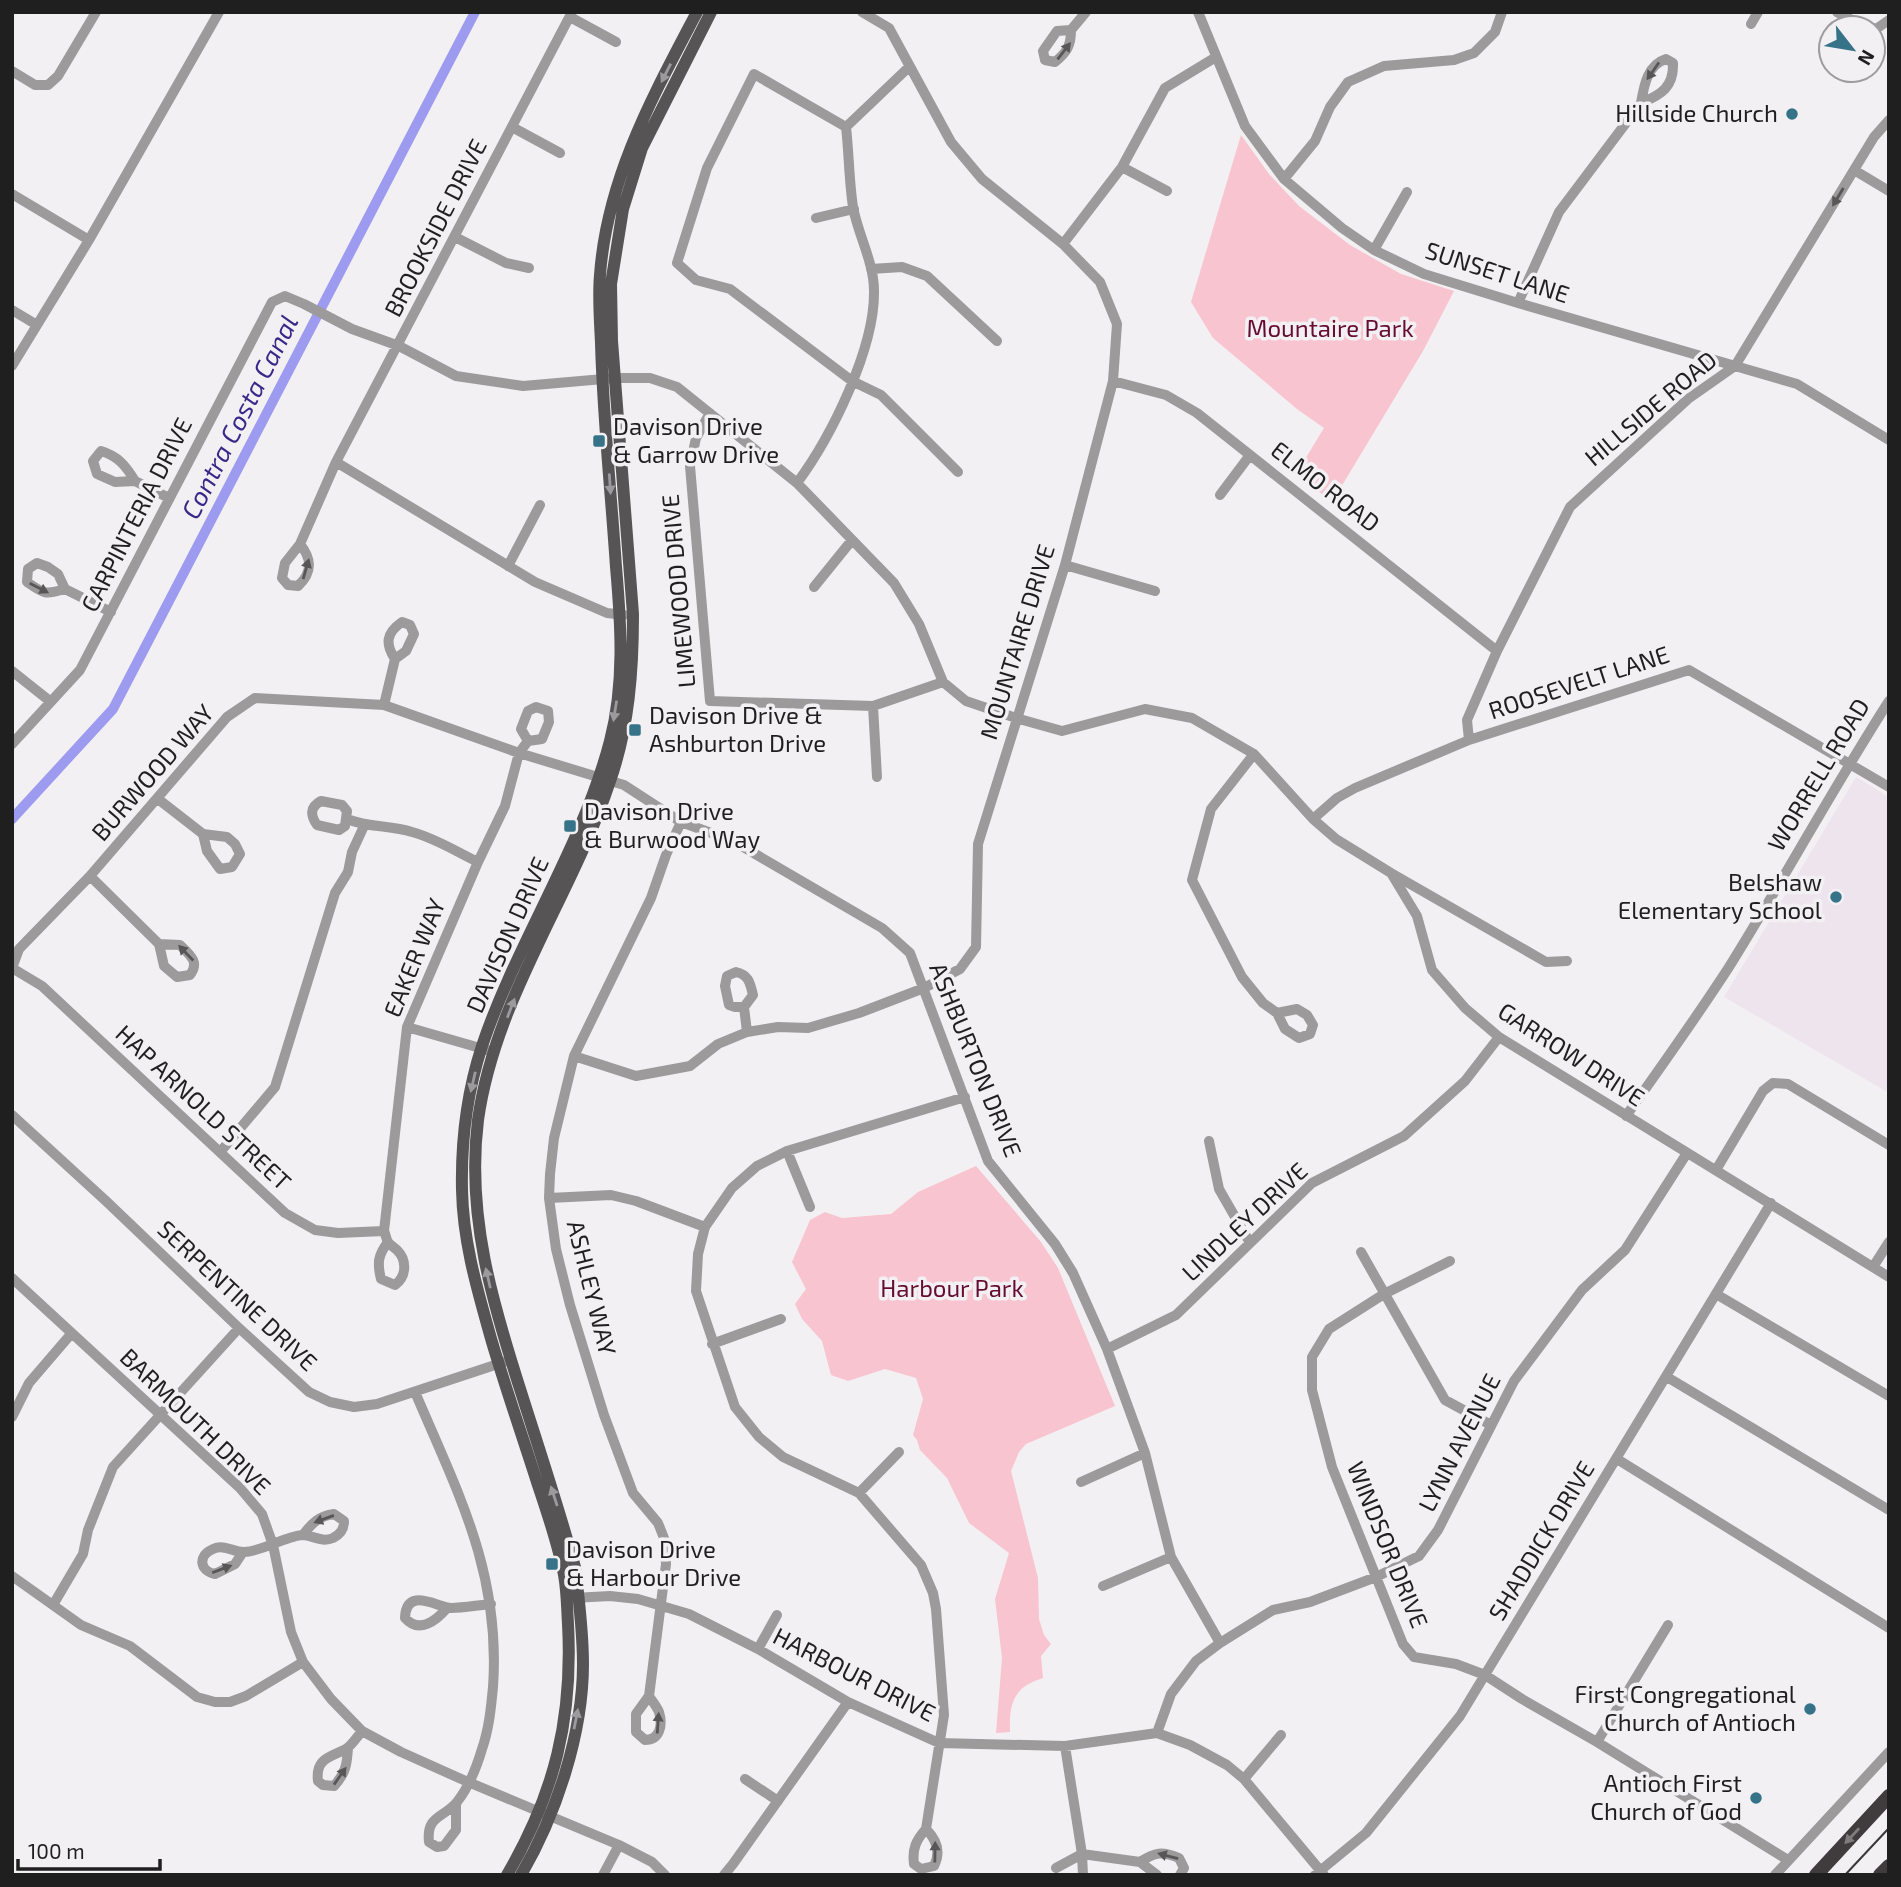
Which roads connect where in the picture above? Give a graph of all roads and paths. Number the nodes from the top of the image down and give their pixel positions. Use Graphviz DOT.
graph roads {
  1 [pos="96,12"];
  2 [pos="219,12"];
  3 [pos="697,12"];
  4 [pos="711,12"];
  5 [pos="862,12"];
  6 [pos="1086,12"];
  7 [pos="1198,12"];
  8 [pos="1502,12"];
  9 [pos="1758,12"];
  10 [pos="571,15"];
  11 [pos="1751,24"];
  12 [pos="1071,30"];
  13 [pos="616,42"];
  14 [pos="1216,57"];
  15 [pos="909,67"];
  16 [pos="12,71"];
  17 [pos="1641,103"];
  18 [pos="1889,120"];
  19 [pos="512,127"];
  20 [pos="846,127"];
  21 [pos="560,153"];
  22 [pos="1122,167"];
  23 [pos="1854,170"];
  24 [pos="1284,179"];
  25 [pos="1167,191"];
  26 [pos="1889,191"];
  27 [pos="1407,192"];
  28 [pos="12,194"];
  29 [pos="854,209"];
  30 [pos="816,218"];
  31 [pos="455,237"];
  32 [pos="89,240"];
  33 [pos="1063,244"];
  34 [pos="1374,250"];
  35 [pos="529,268"];
  36 [pos="871,269"];
  37 [pos="1518,303"];
  38 [pos="12,310"];
  39 [pos="37,324"];
  40 [pos="997,341"];
  41 [pos="399,346"];
  42 [pos="12,366"];
  43 [pos="1735,366"];
  44 [pos="609,379"];
  45 [pos="1113,381"];
  46 [pos="852,382"];
  47 [pos="710,413"];
  48 [pos="1889,440"];
  49 [pos="1250,455"];
  50 [pos="336,462"];
  51 [pos="958,472"];
  52 [pos="135,481"];
  53 [pos="797,483"];
  54 [pos="1220,495"];
  55 [pos="169,498"];
  56 [pos="540,505"];
  57 [pos="852,540"];
  58 [pos="300,544"];
  59 [pos="1065,565"];
  60 [pos="508,566"];
  61 [pos="814,587"];
  62 [pos="65,589"];
  63 [pos="1155,591"];
  64 [pos="111,612"];
  65 [pos="626,615"];
  66 [pos="1497,651"];
  67 [pos="395,659"];
  68 [pos="12,671"];
  69 [pos="943,682"];
  70 [pos="1889,701"];
  71 [pos="51,702"];
  72 [pos="384,705"];
  73 [pos="873,706"];
  74 [pos="1016,718"];
  75 [pos="1469,740"];
  76 [pos="528,741"];
  77 [pos="12,744"];
  78 [pos="519,753"];
  79 [pos="1254,754"];
  80 [pos="1849,763"];
  81 [pos="877,777"];
  82 [pos="604,780"];
  83 [pos="1889,787"];
  84 [pos="158,799"];
  85 [pos="347,819"];
  86 [pos="1313,819"];
  87 [pos="681,822"];
  88 [pos="363,826"];
  89 [pos="203,834"];
  90 [pos="478,862"];
  91 [pos="1391,873"];
  92 [pos="90,876"];
  93 [pos="159,944"];
  94 [pos="1567,961"];
  95 [pos="12,968"];
  96 [pos="924,988"];
  97 [pos="744,1007"];
  98 [pos="1277,1013"];
  99 [pos="407,1027"];
  100 [pos="747,1032"];
  101 [pos="1499,1037"];
  102 [pos="488,1050"];
  103 [pos="574,1056"];
  104 [pos="965,1097"];
  105 [pos="12,1115"];
  106 [pos="1626,1116"];
  107 [pos="1209,1140"];
  108 [pos="1889,1145"];
  109 [pos="221,1151"];
  110 [pos="788,1151"];
  111 [pos="1687,1153"];
  112 [pos="1716,1170"];
  113 [pos="549,1198"];
  114 [pos="1771,1203"];
  115 [pos="810,1207"];
  116 [pos="705,1227"];
  117 [pos="384,1231"];
  118 [pos="388,1242"];
  119 [pos="1889,1242"];
  120 [pos="1250,1243"];
  121 [pos="1361,1252"];
  122 [pos="1450,1261"];
  123 [pos="1873,1267"];
  124 [pos="1889,1277"];
  125 [pos="12,1278"];
  126 [pos="1384,1294"];
  127 [pos="1716,1294"];
  128 [pos="781,1319"];
  129 [pos="239,1328"];
  130 [pos="71,1334"];
  131 [pos="712,1344"];
  132 [pos="1107,1349"];
  133 [pos="504,1361"];
  134 [pos="1667,1377"];
  135 [pos="415,1392"];
  136 [pos="1889,1396"];
  137 [pos="159,1414"];
  138 [pos="12,1417"];
  139 [pos="1491,1424"];
  140 [pos="899,1452"];
  141 [pos="1145,1453"];
  142 [pos="1617,1459"];
  143 [pos="1081,1482"];
  144 [pos="859,1493"];
  145 [pos="1889,1510"];
  146 [pos="303,1535"];
  147 [pos="273,1545"];
  148 [pos="243,1552"];
  149 [pos="1171,1557"];
  150 [pos="12,1576"];
  151 [pos="1376,1577"];
  152 [pos="1103,1586"];
  153 [pos="573,1598"];
  154 [pos="491,1604"];
  155 [pos="53,1605"];
  156 [pos="661,1605"];
  157 [pos="447,1608"];
  158 [pos="776,1615"];
  159 [pos="1668,1625"];
  160 [pos="1889,1628"];
  161 [pos="1220,1643"];
  162 [pos="758,1649"];
  163 [pos="303,1662"];
  164 [pos="1486,1675"];
  165 [pos="649,1696"];
  166 [pos="848,1702"];
  167 [pos="362,1731"];
  168 [pos="1157,1733"];
  169 [pos="1282,1735"];
  170 [pos="1597,1742"];
  171 [pos="939,1743"];
  172 [pos="1065,1746"];
  173 [pos="348,1748"];
  174 [pos="1889,1752"];
  175 [pos="745,1779"];
  176 [pos="1244,1779"];
  177 [pos="468,1782"];
  178 [pos="1889,1796"];
  179 [pos="778,1801"];
  180 [pos="456,1803"];
  181 [pos="545,1814"];
  182 [pos="926,1829"];
  183 [pos="619,1845"];
  184 [pos="1082,1854"];
  185 [pos="1788,1860"];
  186 [pos="1140,1861"];
  187 [pos="1889,1866"];
  188 [pos="1056,1868"];
  189 [pos="1320,1873"];
  190 [pos="507,1875"];
  191 [pos="521,1875"];
  192 [pos="603,1875"];
  193 [pos="665,1875"];
  194 [pos="724,1875"];
  195 [pos="1083,1875"];
  196 [pos="1157,1875"];
  197 [pos="1180,1875"];
  198 [pos="1774,1875"];
  199 [pos="1816,1875"];
  200 [pos="1880,1875"];
  1 -- 16 [label="street"];
  2 -- 32 [label="street"];
  3 -- 44 [label="main road, DAVISON DRIVE, one-way"];
  4 -- 44 [label="main road, DAVISON DRIVE"];
  5 -- 15 [label="street, MOUNTAIRE DRIVE"];
  6 -- 12 [label="street"];
  7 -- 14 [label="street, SUNSET LANE"];
  8 -- 24 [label="street"];
  9 -- 11 [label="street"];
  10 -- 13 [label="street"];
  10 -- 19 [label="street, BROOKSIDE DRIVE"];
  14 -- 22 [label="street"];
  14 -- 24 [label="street, SUNSET LANE"];
  15 -- 20 [label="street"];
  15 -- 33 [label="street, MOUNTAIRE DRIVE"];
  17 -- 37 [label="street"];
  18 -- 23 [label="street, HILLSIDE ROAD"];
  19 -- 21 [label="street"];
  19 -- 31 [label="street, BROOKSIDE DRIVE"];
  20 -- 29 [label="street"];
  20 -- 46 [label="street"];
  22 -- 25 [label="street"];
  22 -- 33 [label="street"];
  23 -- 26 [label="street"];
  23 -- 43 [label="street, HILLSIDE ROAD, one-way"];
  24 -- 34 [label="street, SUNSET LANE"];
  27 -- 34 [label="street"];
  28 -- 32 [label="street"];
  29 -- 30 [label="street"];
  29 -- 36 [label="street"];
  31 -- 35 [label="street"];
  31 -- 41 [label="street, BROOKSIDE DRIVE"];
  32 -- 39 [label="street"];
  33 -- 45 [label="street, MOUNTAIRE DRIVE"];
  34 -- 37 [label="street, SUNSET LANE"];
  36 -- 40 [label="street"];
  36 -- 46 [label="street"];
  37 -- 43 [label="street, SUNSET LANE"];
  38 -- 39 [label="street"];
  39 -- 42 [label="street"];
  41 -- 44 [label="street"];
  41 -- 50 [label="street, BROOKSIDE DRIVE"];
  41 -- 55 [label="street, CARPINTERIA DRIVE"];
  43 -- 48 [label="street, SUNSET LANE"];
  43 -- 66 [label="street, HILLSIDE ROAD"];
  44 -- 47 [label="street"];
  44 -- 65 [label="main road, DAVISON DRIVE"];
  45 -- 49 [label="street, ELMO ROAD"];
  45 -- 59 [label="street, MOUNTAIRE DRIVE"];
  46 -- 51 [label="street"];
  46 -- 53 [label="street"];
  47 -- 53 [label="street"];
  47 -- 73 [label="street, LIMEWOOD DRIVE"];
  49 -- 54 [label="street"];
  49 -- 66 [label="street, ELMO ROAD"];
  50 -- 58 [label="street, BROOKSIDE DRIVE"];
  50 -- 60 [label="street"];
  52 -- 55 [label="street"];
  53 -- 57 [label="street"];
  55 -- 64 [label="street, CARPINTERIA DRIVE"];
  56 -- 60 [label="street"];
  57 -- 61 [label="street"];
  57 -- 69 [label="street"];
  59 -- 63 [label="street"];
  59 -- 74 [label="street, MOUNTAIRE DRIVE"];
  60 -- 65 [label="street"];
  62 -- 64 [label="street"];
  64 -- 71 [label="street, CARPINTERIA DRIVE"];
  65 -- 82 [label="main road, DAVISON DRIVE"];
  66 -- 75 [label="street, HILLSIDE ROAD"];
  67 -- 72 [label="street"];
  68 -- 71 [label="street"];
  69 -- 73 [label="street, LIMEWOOD DRIVE"];
  69 -- 74 [label="street, GARROW DRIVE"];
  70 -- 80 [label="street, WORRELL ROAD"];
  71 -- 77 [label="street, CARPINTERIA DRIVE"];
  72 -- 78 [label="street, BURWOOD WAY"];
  72 -- 84 [label="street, BURWOOD WAY"];
  73 -- 81 [label="street"];
  74 -- 79 [label="street, GARROW DRIVE"];
  74 -- 96 [label="street, MOUNTAIRE DRIVE"];
  75 -- 80 [label="street, ROOSEVELT LANE"];
  75 -- 86 [label="street, ROOSEVELT LANE"];
  76 -- 78 [label="street"];
  78 -- 82 [label="street, BURWOOD WAY"];
  78 -- 90 [label="street, EAKER WAY"];
  79 -- 86 [label="street, GARROW DRIVE"];
  79 -- 98 [label="street"];
  80 -- 83 [label="street, ROOSEVELT LANE"];
  80 -- 106 [label="street, WORRELL ROAD"];
  82 -- 87 [label="street, ASHBURTON DRIVE"];
  82 -- 102 [label="main road, DAVISON DRIVE"];
  84 -- 89 [label="street"];
  84 -- 92 [label="street, BURWOOD WAY"];
  85 -- 88 [label="street"];
  86 -- 91 [label="street, GARROW DRIVE"];
  87 -- 96 [label="street, ASHBURTON DRIVE"];
  87 -- 103 [label="street, ASHLEY WAY"];
  88 -- 90 [label="street"];
  88 -- 109 [label="street"];
  90 -- 99 [label="street, EAKER WAY"];
  91 -- 94 [label="street"];
  91 -- 101 [label="street, GARROW DRIVE"];
  92 -- 93 [label="street"];
  92 -- 95 [label="street, BURWOOD WAY"];
  95 -- 109 [label="street, HAP ARNOLD STREET"];
  96 -- 100 [label="street, MOUNTAIRE DRIVE"];
  96 -- 104 [label="street, ASHBURTON DRIVE"];
  97 -- 100 [label="street"];
  99 -- 102 [label="street"];
  99 -- 117 [label="street, EAKER WAY"];
  100 -- 103 [label="street, MOUNTAIRE DRIVE"];
  101 -- 106 [label="street, GARROW DRIVE"];
  101 -- 120 [label="street, LINDLEY DRIVE"];
  102 -- 133 [label="main road, DAVISON DRIVE"];
  103 -- 113 [label="street, ASHLEY WAY"];
  104 -- 110 [label="street"];
  104 -- 132 [label="street, ASHBURTON DRIVE"];
  105 -- 129 [label="street, SERPENTINE DRIVE"];
  106 -- 111 [label="street, GARROW DRIVE"];
  107 -- 120 [label="street"];
  108 -- 112 [label="street"];
  109 -- 117 [label="street, HAP ARNOLD STREET"];
  110 -- 115 [label="street"];
  110 -- 116 [label="street"];
  111 -- 112 [label="street, GARROW DRIVE"];
  111 -- 139 [label="street, LYNN AVENUE"];
  112 -- 114 [label="street, GARROW DRIVE"];
  113 -- 116 [label="street"];
  113 -- 156 [label="street, ASHLEY WAY"];
  114 -- 123 [label="street, GARROW DRIVE"];
  114 -- 127 [label="street, SHADDICK DRIVE"];
  116 -- 131 [label="street"];
  117 -- 118 [label="street"];
  119 -- 123 [label="street"];
  120 -- 132 [label="street, LINDLEY DRIVE"];
  121 -- 126 [label="street"];
  122 -- 126 [label="street, WINDSOR DRIVE"];
  123 -- 124 [label="street, GARROW DRIVE"];
  125 -- 130 [label="street, BARMOUTH DRIVE"];
  126 -- 139 [label="street"];
  126 -- 151 [label="street, WINDSOR DRIVE"];
  127 -- 134 [label="street, SHADDICK DRIVE"];
  127 -- 136 [label="street"];
  128 -- 131 [label="street"];
  129 -- 135 [label="street, SERPENTINE DRIVE"];
  129 -- 137 [label="street"];
  130 -- 137 [label="street, BARMOUTH DRIVE"];
  130 -- 138 [label="street"];
  131 -- 144 [label="street"];
  132 -- 141 [label="street, ASHBURTON DRIVE"];
  133 -- 135 [label="street, SERPENTINE DRIVE"];
  133 -- 153 [label="main road, DAVISON DRIVE"];
  134 -- 142 [label="street, SHADDICK DRIVE"];
  134 -- 145 [label="street"];
  135 -- 154 [label="street"];
  137 -- 147 [label="street, BARMOUTH DRIVE"];
  137 -- 155 [label="street"];
  139 -- 151 [label="street, LYNN AVENUE"];
  140 -- 144 [label="street"];
  141 -- 143 [label="street"];
  141 -- 149 [label="street, ASHBURTON DRIVE"];
  142 -- 160 [label="street"];
  142 -- 164 [label="street, SHADDICK DRIVE"];
  144 -- 171 [label="street"];
  146 -- 147 [label="street"];
  147 -- 148 [label="street"];
  147 -- 163 [label="street, BARMOUTH DRIVE"];
  149 -- 152 [label="street"];
  149 -- 161 [label="street, ASHBURTON DRIVE"];
  150 -- 155 [label="street"];
  151 -- 161 [label="street, LYNN AVENUE"];
  151 -- 164 [label="street, WINDSOR DRIVE"];
  153 -- 156 [label="street, HARBOUR DRIVE"];
  153 -- 181 [label="main road, DAVISON DRIVE"];
  154 -- 157 [label="street"];
  154 -- 177 [label="street"];
  155 -- 163 [label="street"];
  156 -- 162 [label="street, HARBOUR DRIVE"];
  156 -- 165 [label="street, ASHLEY WAY"];
  158 -- 162 [label="street"];
  159 -- 170 [label="street"];
  161 -- 168 [label="street, LYNN AVENUE"];
  162 -- 166 [label="street, HARBOUR DRIVE"];
  163 -- 167 [label="street, BARMOUTH DRIVE"];
  164 -- 170 [label="street, WINDSOR DRIVE"];
  164 -- 189 [label="street, SHADDICK DRIVE"];
  166 -- 171 [label="street, HARBOUR DRIVE"];
  166 -- 179 [label="street"];
  167 -- 173 [label="street"];
  167 -- 177 [label="street, BARMOUTH DRIVE"];
  168 -- 172 [label="street, HARBOUR DRIVE"];
  168 -- 176 [label="street, HARBOUR DRIVE"];
  169 -- 176 [label="street"];
  170 -- 185 [label="street, WINDSOR DRIVE"];
  171 -- 172 [label="street, HARBOUR DRIVE"];
  171 -- 182 [label="street"];
  172 -- 184 [label="street"];
  174 -- 185 [label="street"];
  175 -- 179 [label="street"];
  176 -- 189 [label="street, HARBOUR DRIVE"];
  177 -- 180 [label="street"];
  177 -- 181 [label="street, BARMOUTH DRIVE"];
  178 -- 199 [label="highway, one-way"];
  179 -- 194 [label="street"];
  181 -- 183 [label="street, BARMOUTH DRIVE"];
  181 -- 190 [label="main road, DAVISON DRIVE"];
  181 -- 191 [label="main road, DAVISON DRIVE"];
  183 -- 192 [label="street"];
  183 -- 193 [label="street, BARMOUTH DRIVE"];
  184 -- 186 [label="street"];
  184 -- 188 [label="street"];
  184 -- 195 [label="street"];
  185 -- 198 [label="street"];
  186 -- 196 [label="street"];
  197 -- 186 [label="street, one-way"];
  187 -- 200 [label="highway"];
}
